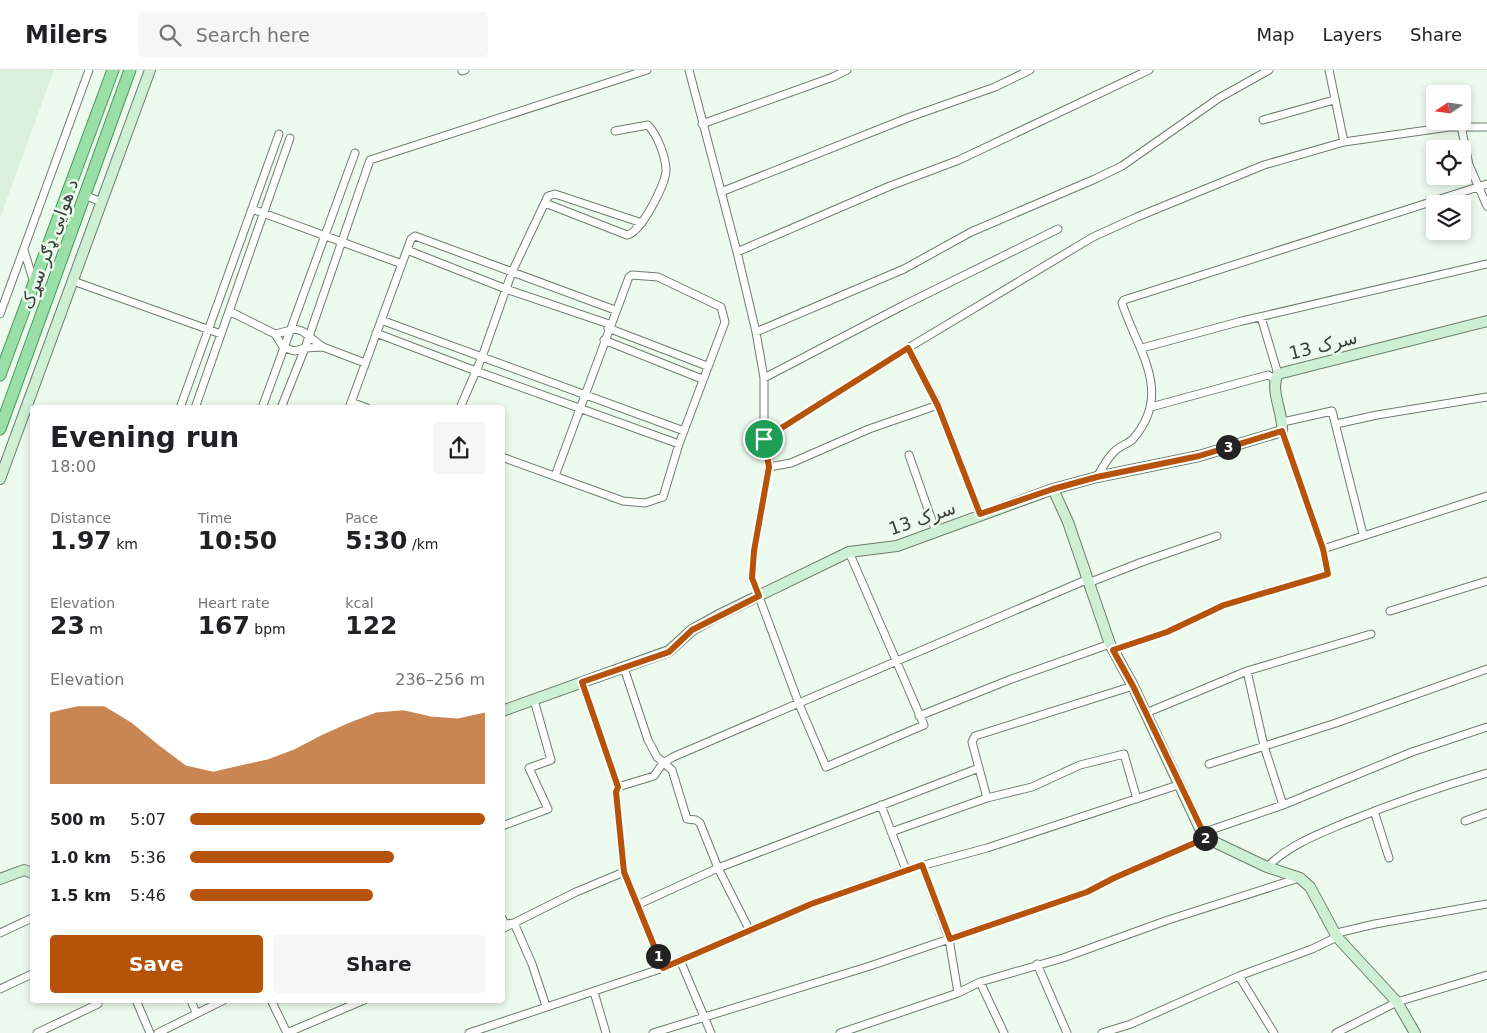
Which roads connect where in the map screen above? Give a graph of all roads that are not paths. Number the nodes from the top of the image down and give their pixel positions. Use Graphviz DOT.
graph roads {
  1 [pos="89,70"];
  2 [pos="112,70"];
  3 [pos="130,70"];
  4 [pos="150,70"];
  5 [pos="647,70"];
  6 [pos="688,70"];
  7 [pos="847,70"];
  8 [pos="1030,70"];
  9 [pos="1149,70"];
  10 [pos="1269,70"];
  11 [pos="1328,70"];
  12 [pos="1334,100"];
  13 [pos="1263,120"];
  14 [pos="702,124"];
  15 [pos="1471,127"];
  16 [pos="1487,127"];
  17 [pos="1428,130"];
  18 [pos="1462,130"];
  19 [pos="615,131"];
  20 [pos="279,134"];
  21 [pos="290,138"];
  22 [pos="1344,142"];
  23 [pos="354,153"];
  24 [pos="1487,184"];
  25 [pos="1477,186"];
  26 [pos="721,192"];
  27 [pos="86,196"];
  28 [pos="102,202"];
  29 [pos="545,203"];
  30 [pos="1487,206"];
  31 [pos="252,209"];
  32 [pos="264,214"];
  33 [pos="642,224"];
  34 [pos="1058,229"];
  35 [pos="324,235"];
  36 [pos="341,241"];
  37 [pos="24,250"];
  38 [pos="407,250"];
  39 [pos="737,252"];
  40 [pos="402,264"];
  41 [pos="1487,264"];
  42 [pos="512,272"];
  43 [pos="73,281"];
  44 [pos="34,284"];
  45 [pos="506,289"];
  46 [pos="614,310"];
  47 [pos="229,311"];
  48 [pos="0,314"];
  49 [pos="1261,317"];
  50 [pos="381,320"];
  51 [pos="1487,321"];
  52 [pos="609,326"];
  53 [pos="208,329"];
  54 [pos="289,332"];
  55 [pos="756,332"];
  56 [pos="376,333"];
  57 [pos="221,334"];
  58 [pos="275,334"];
  59 [pos="308,336"];
  60 [pos="604,340"];
  61 [pos="284,347"];
  62 [pos="323,347"];
  63 [pos="305,348"];
  64 [pos="908,348"];
  65 [pos="1142,348"];
  66 [pos="482,358"];
  67 [pos="364,363"];
  68 [pos="707,366"];
  69 [pos="476,371"];
  70 [pos="0,375"];
  71 [pos="1276,376"];
  72 [pos="764,378"];
  73 [pos="702,379"];
  74 [pos="14,390"];
  75 [pos="31,395"];
  76 [pos="584,395"];
  77 [pos="1487,397"];
  78 [pos="181,405"];
  79 [pos="196,405"];
  80 [pos="263,405"];
  81 [pos="282,405"];
  82 [pos="350,405"];
  83 [pos="461,405"];
  84 [pos="938,406"];
  85 [pos="1151,407"];
  86 [pos="580,408"];
  87 [pos="1336,424"];
  88 [pos="1282,427"];
  89 [pos="0,429"];
  90 [pos="684,431"];
  91 [pos="764,439"];
  92 [pos="679,444"];
  93 [pos="909,455"];
  94 [pos="505,457"];
  95 [pos="769,467"];
  96 [pos="555,476"];
  97 [pos="1097,477"];
  98 [pos="0,480"];
  99 [pos="1053,489"];
  100 [pos="1487,496"];
  101 [pos="980,514"];
  102 [pos="936,532"];
  103 [pos="1363,534"];
  104 [pos="1217,536"];
  105 [pos="1323,549"];
  106 [pos="849,552"];
  107 [pos="1487,581"];
  108 [pos="1087,582"];
  109 [pos="759,596"];
  110 [pos="1390,611"];
  111 [pos="1371,634"];
  112 [pos="1112,647"];
  113 [pos="896,662"];
  114 [pos="624,668"];
  115 [pos="1487,669"];
  116 [pos="1247,671"];
  117 [pos="582,682"];
  118 [pos="1133,686"];
  119 [pos="534,700"];
  120 [pos="799,704"];
  121 [pos="505,710"];
  122 [pos="1146,714"];
  123 [pos="920,716"];
  124 [pos="1487,727"];
  125 [pos="1264,746"];
  126 [pos="663,763"];
  127 [pos="1209,764"];
  128 [pos="979,768"];
  129 [pos="1487,773"];
  130 [pos="1178,784"];
  131 [pos="618,787"];
  132 [pos="987,798"];
  133 [pos="1137,799"];
  134 [pos="881,805"];
  135 [pos="1283,805"];
  136 [pos="1374,811"];
  137 [pos="1487,813"];
  138 [pos="1465,821"];
  139 [pos="505,825"];
  140 [pos="891,832"];
  141 [pos="1204,836"];
  142 [pos="1389,858"];
  143 [pos="922,865"];
  144 [pos="1267,867"];
  145 [pos="718,868"];
  146 [pos="906,870"];
  147 [pos="30,872"];
  148 [pos="624,872"];
  149 [pos="1300,878"];
  150 [pos="0,879"];
  151 [pos="637,904"];
  152 [pos="1487,904"];
  153 [pos="30,919"];
  154 [pos="514,923"];
  155 [pos="505,924"];
  156 [pos="505,928"];
  157 [pos="750,931"];
  158 [pos="0,933"];
  159 [pos="1337,937"];
  160 [pos="950,939"];
  161 [pos="680,960"];
  162 [pos="1037,964"];
  163 [pos="663,968"];
  164 [pos="30,975"];
  165 [pos="1487,975"];
  166 [pos="1240,976"];
  167 [pos="980,982"];
  168 [pos="0,989"];
  169 [pos="594,992"];
  170 [pos="958,994"];
  171 [pos="1397,1002"];
  172 [pos="137,1003"];
  173 [pos="192,1003"];
  174 [pos="218,1003"];
  175 [pos="272,1003"];
  176 [pos="357,1003"];
  177 [pos="98,1004"];
  178 [pos="546,1006"];
  179 [pos="196,1013"];
  180 [pos="705,1018"];
  181 [pos="37,1033"];
  182 [pos="150,1033"];
  183 [pos="158,1033"];
  184 [pos="469,1033"];
  185 [pos="606,1033"];
  186 [pos="653,1033"];
  187 [pos="710,1033"];
  188 [pos="840,1033"];
  189 [pos="1004,1033"];
  190 [pos="1067,1033"];
  191 [pos="1102,1033"];
  192 [pos="1274,1033"];
  193 [pos="1336,1033"];
  194 [pos="1415,1033"];
  1 -- 37 [label="street"];
  2 -- 44 [label="main road, د هوایی ډګر سړک"];
  3 -- 27 [label="main road, د هوایی ډګر سړک"];
  4 -- 28 [label="street"];
  5 -- 36 [label="street"];
  6 -- 14 [label="street"];
  7 -- 14 [label="street"];
  8 -- 26 [label="street"];
  9 -- 39 [label="street"];
  10 -- 55 [label="street"];
  11 -- 12 [label="street"];
  12 -- 13 [label="street"];
  12 -- 22 [label="street"];
  14 -- 26 [label="street"];
  15 -- 16 [label="street"];
  17 -- 22 [label="street"];
  18 -- 25 [label="street"];
  19 -- 33 [label="street"];
  20 -- 31 [label="street"];
  21 -- 32 [label="street"];
  22 -- 64 [label="street"];
  23 -- 35 [label="street"];
  24 -- 25 [label="street"];
  25 -- 30 [label="street"];
  25 -- 65 [label="street"];
  26 -- 39 [label="street"];
  27 -- 28 [label="street"];
  27 -- 74 [label="main road, د هوایی ډګر سړک"];
  28 -- 43 [label="street"];
  29 -- 33 [label="street"];
  29 -- 33 [label="street"];
  29 -- 42 [label="street"];
  31 -- 32 [label="street"];
  31 -- 53 [label="street"];
  32 -- 35 [label="street"];
  32 -- 47 [label="street"];
  34 -- 72 [label="street"];
  35 -- 36 [label="street"];
  35 -- 54 [label="street"];
  36 -- 40 [label="street"];
  36 -- 59 [label="street"];
  37 -- 44 [label="street"];
  37 -- 48 [label="street"];
  38 -- 40 [label="street"];
  38 -- 42 [label="street"];
  38 -- 45 [label="street"];
  39 -- 55 [label="street"];
  40 -- 50 [label="street"];
  41 -- 49 [label="street"];
  42 -- 45 [label="street"];
  42 -- 46 [label="street"];
  43 -- 53 [label="street"];
  43 -- 75 [label="street"];
  44 -- 70 [label="main road, د هوایی ډګر سړک"];
  45 -- 52 [label="street"];
  45 -- 66 [label="street"];
  46 -- 52 [label="street"];
  46 -- 68 [label="street"];
  47 -- 57 [label="street"];
  47 -- 58 [label="street"];
  49 -- 65 [label="street"];
  49 -- 71 [label="street"];
  50 -- 56 [label="street"];
  50 -- 66 [label="street"];
  51 -- 71 [label="street, سرک 13"];
  52 -- 60 [label="street"];
  52 -- 68 [label="street"];
  53 -- 57 [label="street"];
  53 -- 78 [label="street"];
  54 -- 58 [label="street"];
  54 -- 59 [label="street"];
  54 -- 61 [label="street"];
  55 -- 72 [label="street"];
  56 -- 67 [label="street"];
  56 -- 69 [label="street"];
  57 -- 79 [label="street"];
  58 -- 61 [label="street"];
  59 -- 62 [label="street"];
  59 -- 63 [label="street"];
  60 -- 73 [label="street"];
  60 -- 76 [label="street"];
  61 -- 63 [label="street"];
  61 -- 80 [label="street"];
  62 -- 63 [label="street"];
  62 -- 67 [label="street"];
  63 -- 81 [label="street"];
  64 -- 84 [label="street"];
  64 -- 91 [label="street"];
  65 -- 85 [label="street"];
  66 -- 69 [label="street"];
  66 -- 76 [label="street"];
  67 -- 82 [label="street"];
  68 -- 73 [label="street"];
  69 -- 83 [label="street"];
  69 -- 86 [label="street"];
  71 -- 85 [label="street"];
  71 -- 88 [label="street, سرک 13"];
  72 -- 91 [label="street"];
  73 -- 90 [label="street"];
  74 -- 75 [label="street"];
  74 -- 89 [label="main road, د هوایی ډګر سړک"];
  75 -- 98 [label="street"];
  76 -- 86 [label="street"];
  76 -- 90 [label="street"];
  77 -- 87 [label="street"];
  84 -- 95 [label="street"];
  84 -- 101 [label="street"];
  85 -- 97 [label="street"];
  86 -- 92 [label="street"];
  86 -- 96 [label="street"];
  87 -- 88 [label="street"];
  87 -- 103 [label="street"];
  88 -- 97 [label="street, سرک 13"];
  88 -- 105 [label="street"];
  90 -- 92 [label="street"];
  91 -- 95 [label="street"];
  92 -- 96 [label="street"];
  93 -- 102 [label="street"];
  94 -- 96 [label="street"];
  95 -- 109 [label="street"];
  97 -- 99 [label="street, سرک 13"];
  99 -- 101 [label="street, سرک 13"];
  99 -- 108 [label="street"];
  100 -- 103 [label="street"];
  101 -- 102 [label="street, سرک 13"];
  102 -- 106 [label="street, سرک 13"];
  103 -- 105 [label="street"];
  104 -- 108 [label="street"];
  105 -- 112 [label="street"];
  106 -- 109 [label="street, سرک 13"];
  106 -- 113 [label="street"];
  107 -- 110 [label="street"];
  108 -- 112 [label="street"];
  108 -- 113 [label="street"];
  109 -- 114 [label="street, سرک 13"];
  109 -- 120 [label="street"];
  111 -- 116 [label="street"];
  112 -- 118 [label="street"];
  112 -- 123 [label="street"];
  113 -- 120 [label="street"];
  113 -- 123 [label="street"];
  114 -- 117 [label="street, سرک 13"];
  114 -- 126 [label="street"];
  115 -- 125 [label="street"];
  116 -- 122 [label="street"];
  116 -- 125 [label="street"];
  117 -- 119 [label="street, سرک 13"];
  117 -- 131 [label="street"];
  118 -- 122 [label="street"];
  118 -- 128 [label="street"];
  119 -- 121 [label="street, سرک 13"];
  119 -- 139 [label="street"];
  120 -- 123 [label="street"];
  120 -- 126 [label="street"];
  122 -- 130 [label="street"];
  124 -- 135 [label="street"];
  125 -- 127 [label="street"];
  125 -- 135 [label="street"];
  126 -- 131 [label="street"];
  126 -- 145 [label="street"];
  128 -- 132 [label="street"];
  128 -- 134 [label="street"];
  129 -- 136 [label="street"];
  130 -- 133 [label="street"];
  130 -- 141 [label="street"];
  131 -- 148 [label="street"];
  132 -- 133 [label="street"];
  132 -- 140 [label="street"];
  133 -- 143 [label="street"];
  134 -- 140 [label="street"];
  134 -- 145 [label="street"];
  135 -- 141 [label="street"];
  136 -- 142 [label="street"];
  136 -- 144 [label="street"];
  137 -- 138 [label="street"];
  140 -- 146 [label="street"];
  141 -- 144 [label="street"];
  141 -- 160 [label="street"];
  143 -- 146 [label="street"];
  143 -- 160 [label="street"];
  144 -- 149 [label="street"];
  145 -- 151 [label="street"];
  145 -- 157 [label="street"];
  146 -- 157 [label="street"];
  147 -- 150 [label="street"];
  148 -- 151 [label="street"];
  148 -- 154 [label="street"];
  149 -- 159 [label="street"];
  149 -- 162 [label="street"];
  151 -- 163 [label="street"];
  152 -- 159 [label="street"];
  153 -- 158 [label="street"];
  154 -- 155 [label="street"];
  154 -- 156 [label="street"];
  154 -- 178 [label="street"];
  157 -- 161 [label="street"];
  159 -- 166 [label="street"];
  159 -- 171 [label="street"];
  160 -- 170 [label="street"];
  160 -- 180 [label="street"];
  161 -- 163 [label="street"];
  161 -- 180 [label="street"];
  162 -- 167 [label="street"];
  162 -- 190 [label="street"];
  163 -- 169 [label="street"];
  164 -- 168 [label="street"];
  165 -- 171 [label="street"];
  166 -- 191 [label="street"];
  166 -- 192 [label="street"];
  167 -- 170 [label="street"];
  167 -- 189 [label="street"];
  169 -- 178 [label="street"];
  169 -- 185 [label="street"];
  170 -- 188 [label="street"];
  171 -- 193 [label="street"];
  171 -- 194 [label="street"];
  172 -- 182 [label="street"];
  173 -- 179 [label="street"];
  174 -- 179 [label="street"];
  175 -- 176 [label="street"];
  177 -- 181 [label="street"];
  178 -- 184 [label="street"];
  179 -- 183 [label="street"];
  180 -- 186 [label="street"];
  180 -- 187 [label="street"];
}
